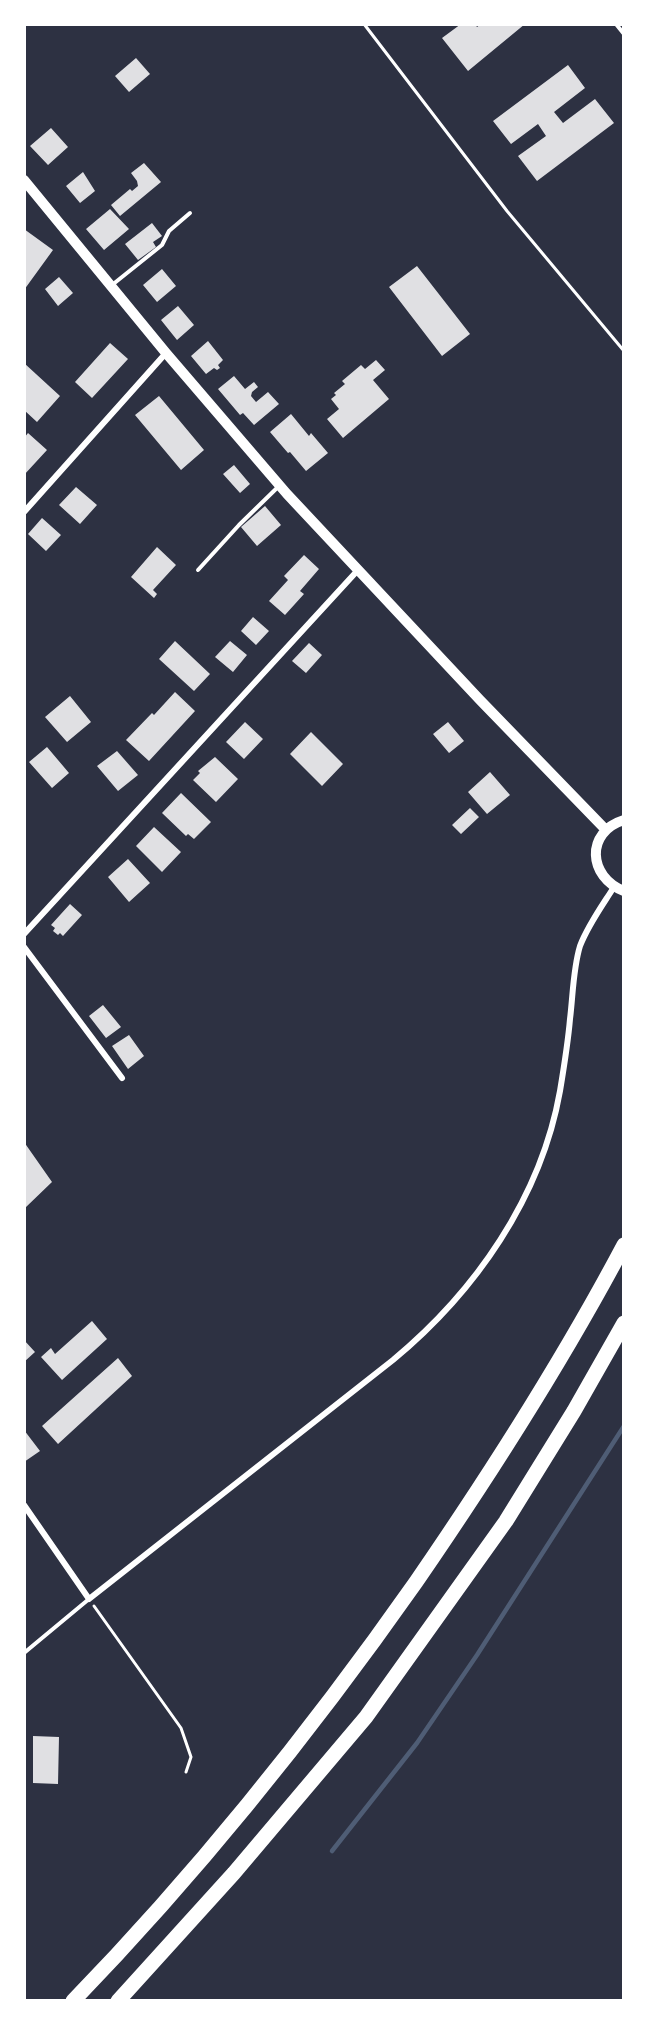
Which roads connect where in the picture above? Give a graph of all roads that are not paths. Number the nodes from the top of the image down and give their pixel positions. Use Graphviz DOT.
graph roads {
  1 [pos="616,24"];
  2 [pos="624,34"];
  3 [pos="24,180"];
  4 [pos="190,213"];
  5 [pos="111,286"];
  6 [pos="166,353"];
  7 [pos="280,486"];
  8 [pos="24,512"];
  9 [pos="198,570"];
  10 [pos="358,570"];
  11 [pos="624,820"];
  12 [pos="606,830"];
  13 [pos="619,889"];
  14 [pos="24,934"];
  15 [pos="24,947"];
  16 [pos="122,1078"];
  17 [pos="624,1245"];
  18 [pos="624,1323"];
  19 [pos="24,1505"];
  20 [pos="89,1599"];
  21 [pos="24,1653"];
  22 [pos="73,2001"];
  23 [pos="118,2001"];
  1 -- 2 [label="lane"];
  3 -- 5 [label="street"];
  4 -- 5 [label="lane"];
  5 -- 6 [label="street"];
  6 -- 7 [label="street"];
  6 -- 8 [label="street"];
  7 -- 9 [label="lane"];
  7 -- 10 [label="street"];
  10 -- 12 [label="street"];
  10 -- 14 [label="street"];
  11 -- 12 [label="street"];
  12 -- 13 [label="street"];
  13 -- 20 [label="street"];
  15 -- 16 [label="street"];
  17 -- 22 [label="highway"];
  18 -- 23 [label="highway"];
  19 -- 20 [label="street"];
  20 -- 21 [label="lane"];
}
